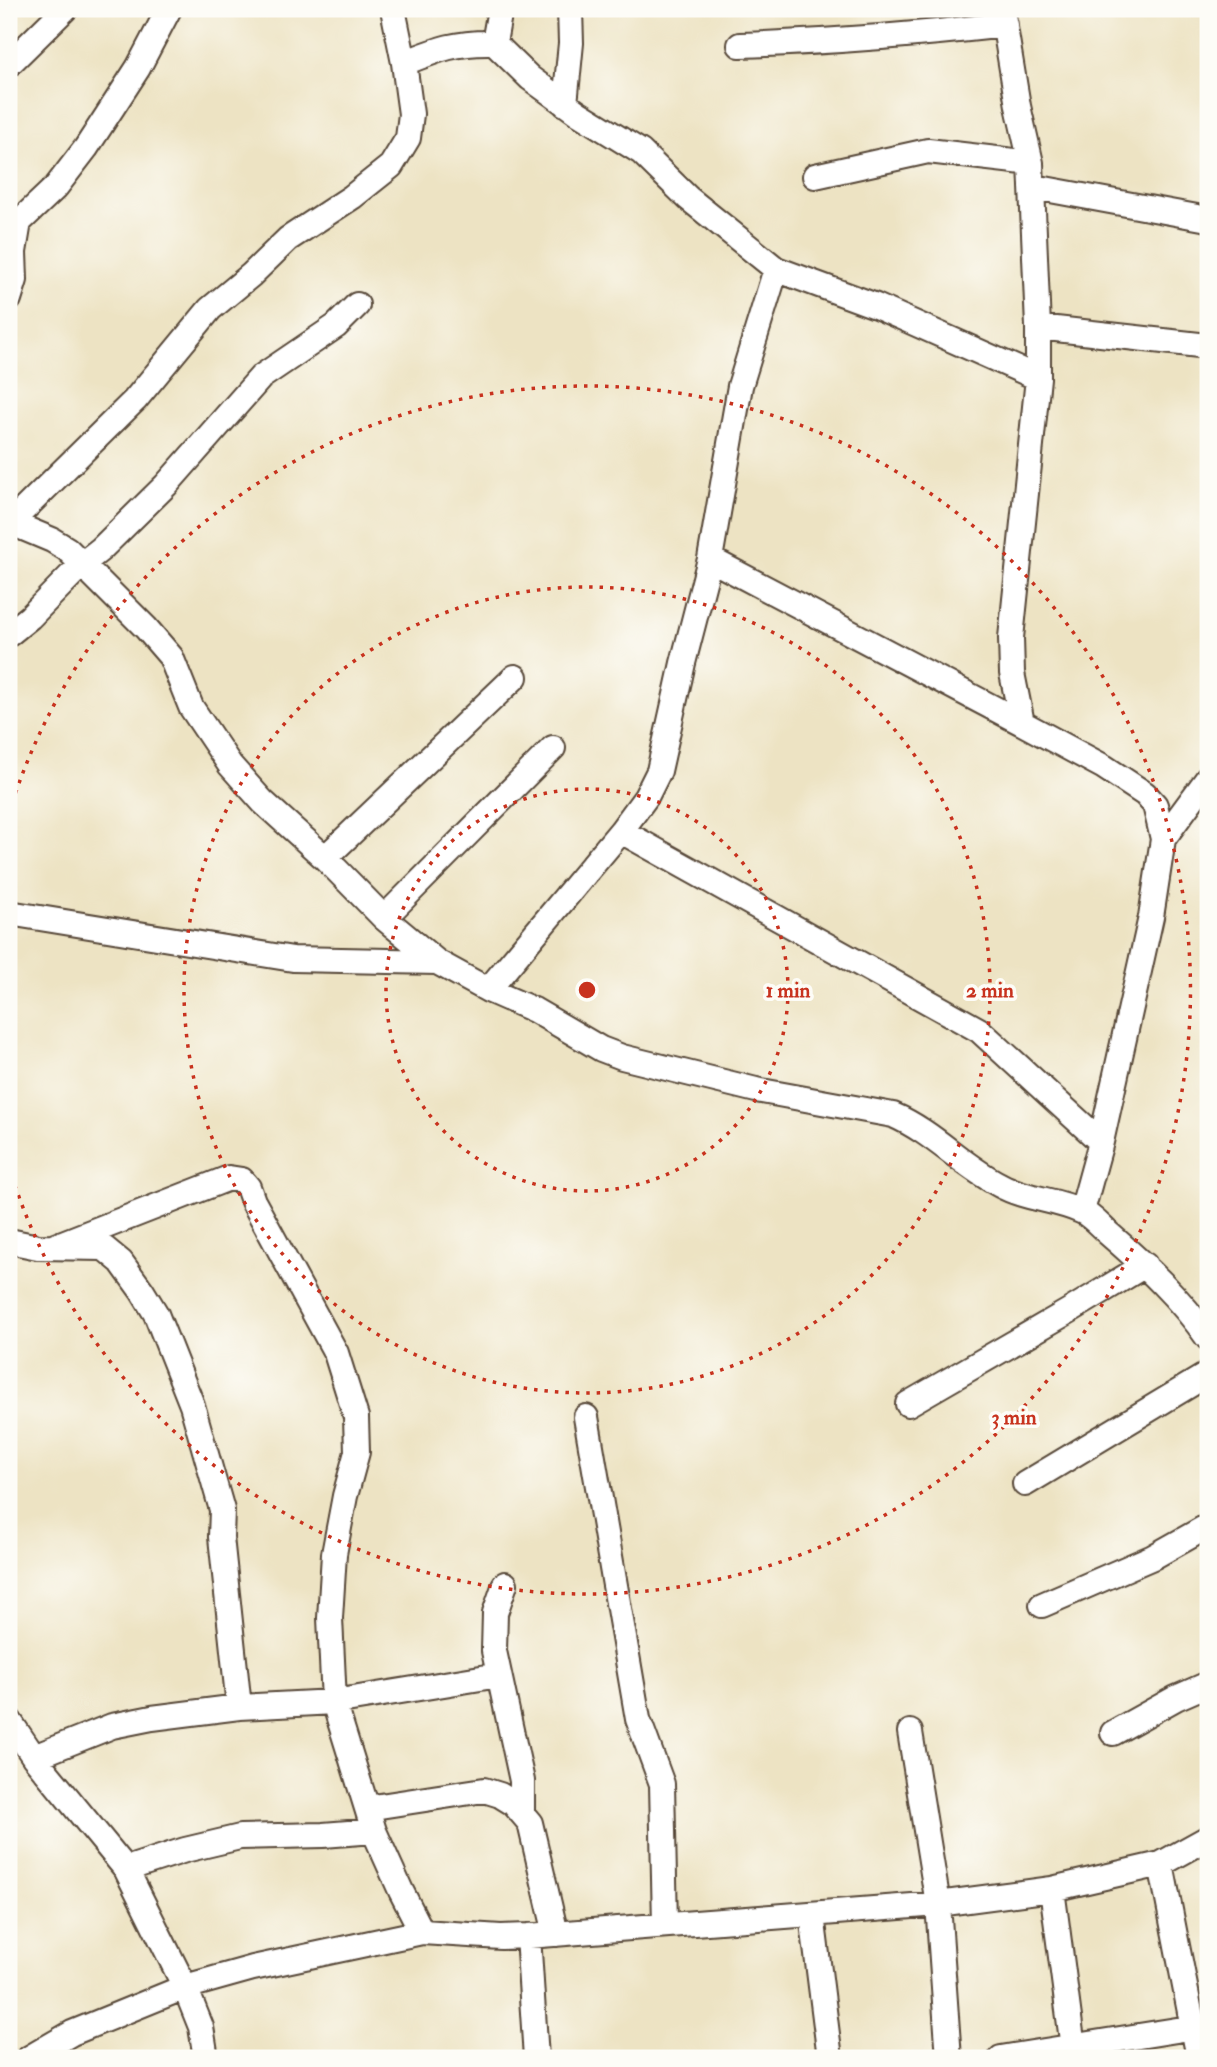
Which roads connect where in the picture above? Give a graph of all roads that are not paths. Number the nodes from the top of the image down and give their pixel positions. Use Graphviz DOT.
graph roads {
  1 [pos="65,9"];
  2 [pos="169,9"];
  3 [pos="393,9"];
  4 [pos="500,9"];
  5 [pos="570,9"];
  6 [pos="1004,17"];
  7 [pos="494,43"];
  8 [pos="740,45"];
  9 [pos="9,64"];
  10 [pos="404,64"];
  11 [pos="565,104"];
  12 [pos="1031,163"];
  13 [pos="815,176"];
  14 [pos="1034,187"];
  15 [pos="1208,219"];
  16 [pos="776,269"];
  17 [pos="9,299"];
  18 [pos="357,305"];
  19 [pos="1038,327"];
  20 [pos="1208,346"];
  21 [pos="1038,378"];
  22 [pos="10,523"];
  23 [pos="710,559"];
  24 [pos="82,564"];
  25 [pos="9,635"];
  26 [pos="515,677"];
  27 [pos="1022,723"];
  28 [pos="553,748"];
  29 [pos="1208,778"];
  30 [pos="621,831"];
  31 [pos="1163,839"];
  32 [pos="325,858"];
  33 [pos="9,913"];
  34 [pos="384,918"];
  35 [pos="437,962"];
  36 [pos="488,990"];
  37 [pos="1101,1142"];
  38 [pos="1082,1211"];
  39 [pos="9,1241"];
  40 [pos="55,1246"];
  41 [pos="1145,1265"];
  42 [pos="1208,1338"];
  43 [pos="1208,1374"];
  44 [pos="908,1404"];
  45 [pos="586,1418"];
  46 [pos="1025,1484"];
  47 [pos="1208,1526"];
  48 [pos="505,1584"];
  49 [pos="1042,1605"];
  50 [pos="499,1675"];
  51 [pos="1208,1684"];
  52 [pos="334,1702"];
  53 [pos="239,1707"];
  54 [pos="9,1720"];
  55 [pos="910,1732"];
  56 [pos="1113,1733"];
  57 [pos="34,1757"];
  58 [pos="522,1813"];
  59 [pos="370,1819"];
  60 [pos="1208,1838"];
  61 [pos="1161,1864"];
  62 [pos="126,1869"];
  63 [pos="1052,1889"];
  64 [pos="938,1905"];
  65 [pos="812,1915"];
  66 [pos="665,1926"];
  67 [pos="422,1932"];
  68 [pos="556,1934"];
  69 [pos="528,1937"];
  70 [pos="185,1987"];
  71 [pos="1201,2026"];
  72 [pos="1073,2048"];
  73 [pos="29,2058"];
  74 [pos="206,2058"];
  75 [pos="536,2058"];
  76 [pos="830,2058"];
  77 [pos="949,2058"];
  78 [pos="1001,2058"];
  79 [pos="1199,2058"];
  1 -- 9 [label="street"];
  2 -- 17 [label="street"];
  3 -- 10 [label="street"];
  4 -- 7 [label="street"];
  5 -- 11 [label="street"];
  6 -- 8 [label="street"];
  6 -- 12 [label="street"];
  7 -- 10 [label="street"];
  7 -- 11 [label="street"];
  10 -- 22 [label="street"];
  11 -- 16 [label="street"];
  12 -- 13 [label="street"];
  12 -- 14 [label="street"];
  14 -- 15 [label="street"];
  14 -- 19 [label="street"];
  16 -- 21 [label="street"];
  16 -- 23 [label="street"];
  18 -- 24 [label="street"];
  19 -- 20 [label="street"];
  19 -- 21 [label="street"];
  21 -- 27 [label="street"];
  22 -- 24 [label="street"];
  23 -- 27 [label="street"];
  23 -- 30 [label="street"];
  24 -- 25 [label="street"];
  24 -- 32 [label="street"];
  26 -- 32 [label="street"];
  27 -- 31 [label="street"];
  28 -- 34 [label="street"];
  29 -- 31 [label="street"];
  30 -- 36 [label="street"];
  30 -- 37 [label="street"];
  31 -- 37 [label="street"];
  32 -- 34 [label="street"];
  33 -- 35 [label="street"];
  34 -- 35 [label="street"];
  35 -- 36 [label="street"];
  36 -- 38 [label="street"];
  37 -- 38 [label="street"];
  38 -- 41 [label="street"];
  39 -- 40 [label="street"];
  40 -- 52 [label="street"];
  40 -- 53 [label="street"];
  41 -- 42 [label="street"];
  41 -- 44 [label="street"];
  43 -- 46 [label="street"];
  45 -- 66 [label="street"];
  47 -- 49 [label="street"];
  48 -- 50 [label="street"];
  50 -- 52 [label="street"];
  50 -- 58 [label="street"];
  51 -- 56 [label="street"];
  52 -- 53 [label="street"];
  52 -- 59 [label="street"];
  53 -- 57 [label="street"];
  54 -- 57 [label="street"];
  55 -- 64 [label="street"];
  57 -- 62 [label="street"];
  58 -- 59 [label="street"];
  58 -- 68 [label="street"];
  59 -- 62 [label="street"];
  59 -- 67 [label="street"];
  60 -- 61 [label="street"];
  61 -- 63 [label="street"];
  61 -- 71 [label="street"];
  62 -- 70 [label="street"];
  63 -- 64 [label="street"];
  63 -- 72 [label="street"];
  64 -- 65 [label="street"];
  64 -- 77 [label="street"];
  65 -- 66 [label="street"];
  65 -- 76 [label="street"];
  66 -- 68 [label="street"];
  67 -- 69 [label="street"];
  67 -- 70 [label="street"];
  68 -- 69 [label="street"];
  69 -- 75 [label="street"];
  70 -- 73 [label="street"];
  70 -- 74 [label="street"];
  71 -- 72 [label="street"];
  71 -- 79 [label="street"];
  72 -- 78 [label="street"];
}
